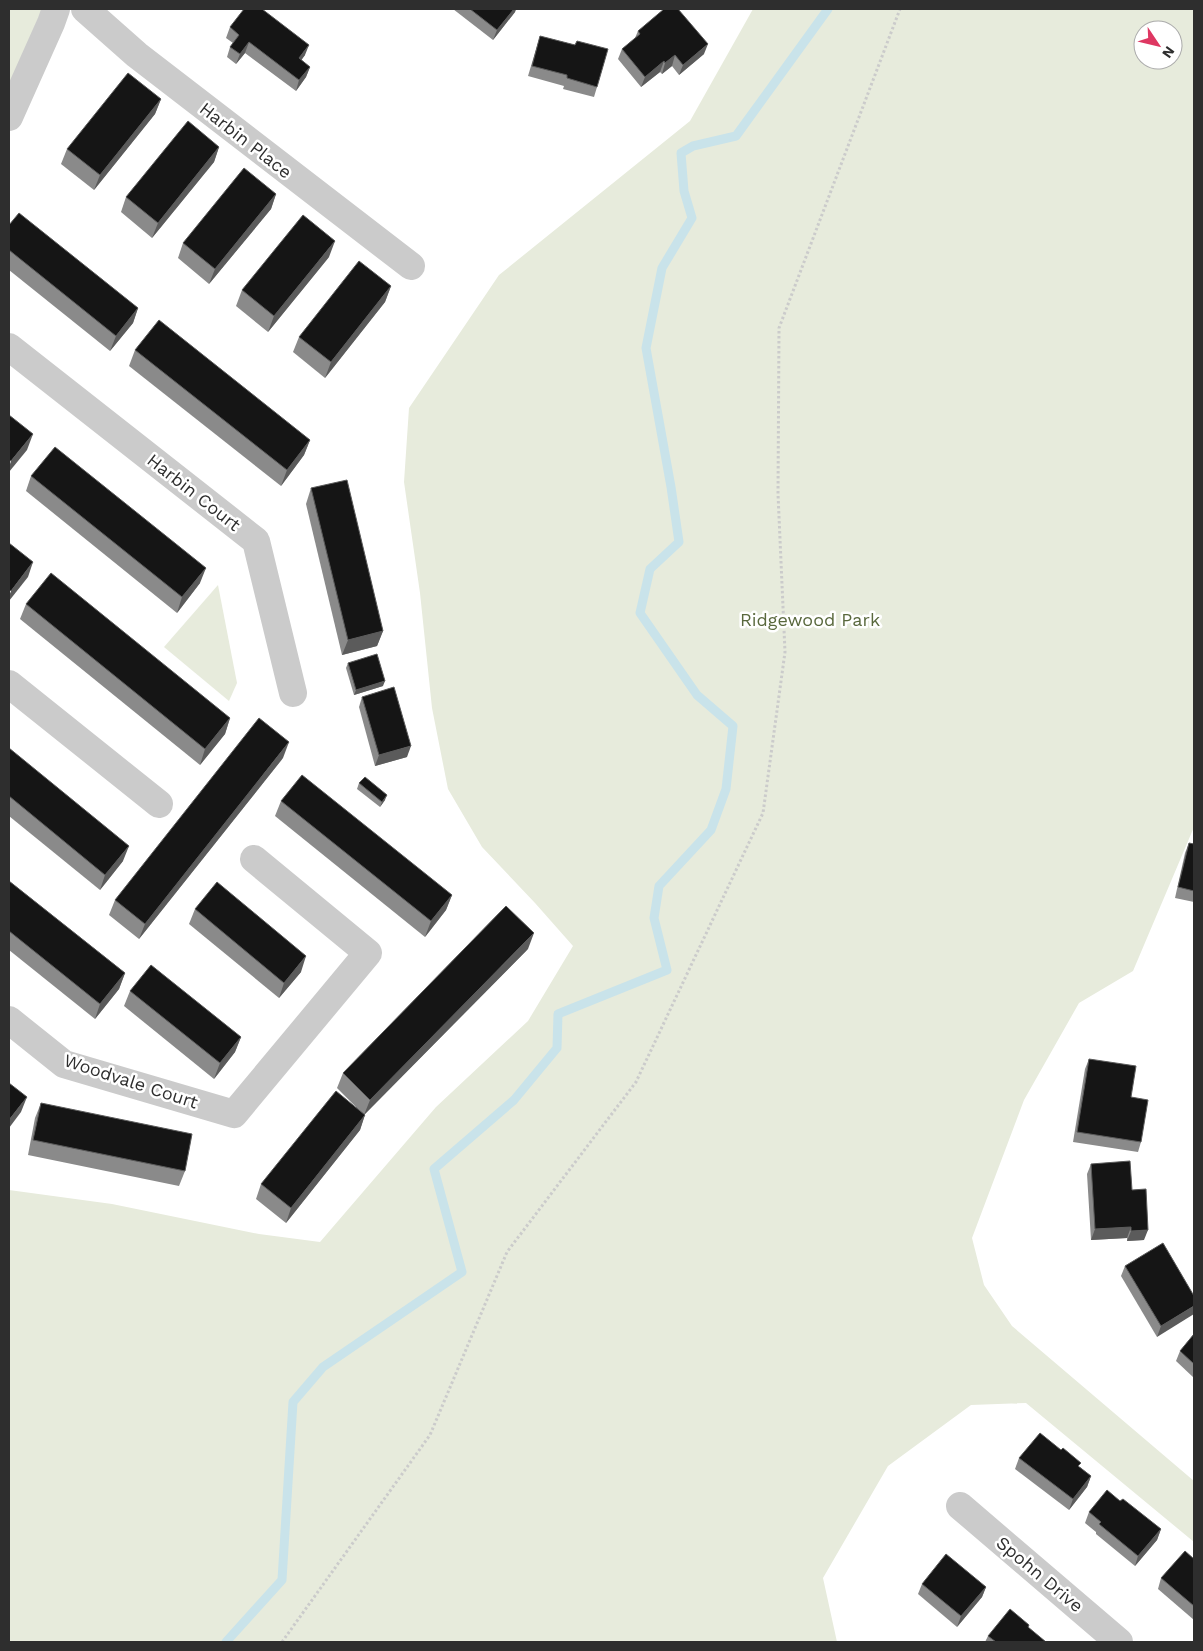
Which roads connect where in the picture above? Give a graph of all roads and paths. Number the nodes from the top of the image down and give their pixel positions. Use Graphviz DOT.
graph roads {
  1 [pos="56,9"];
  2 [pos="85,9"];
  3 [pos="900,9"];
  4 [pos="9,117"];
  5 [pos="411,266"];
  6 [pos="9,347"];
  7 [pos="9,684"];
  8 [pos="292,693"];
  9 [pos="159,804"];
  10 [pos="254,859"];
  11 [pos="9,1020"];
  12 [pos="960,1506"];
  13 [pos="282,1642"];
  14 [pos="1120,1642"];
  1 -- 4 [label="street"];
  2 -- 5 [label="street, Harbin Place"];
  3 -- 13 [label="path"];
  6 -- 8 [label="street, Harbin Court"];
  7 -- 9 [label="street"];
  10 -- 11 [label="street, Woodvale Court"];
  12 -- 14 [label="street, Spohn Drive"];
}
